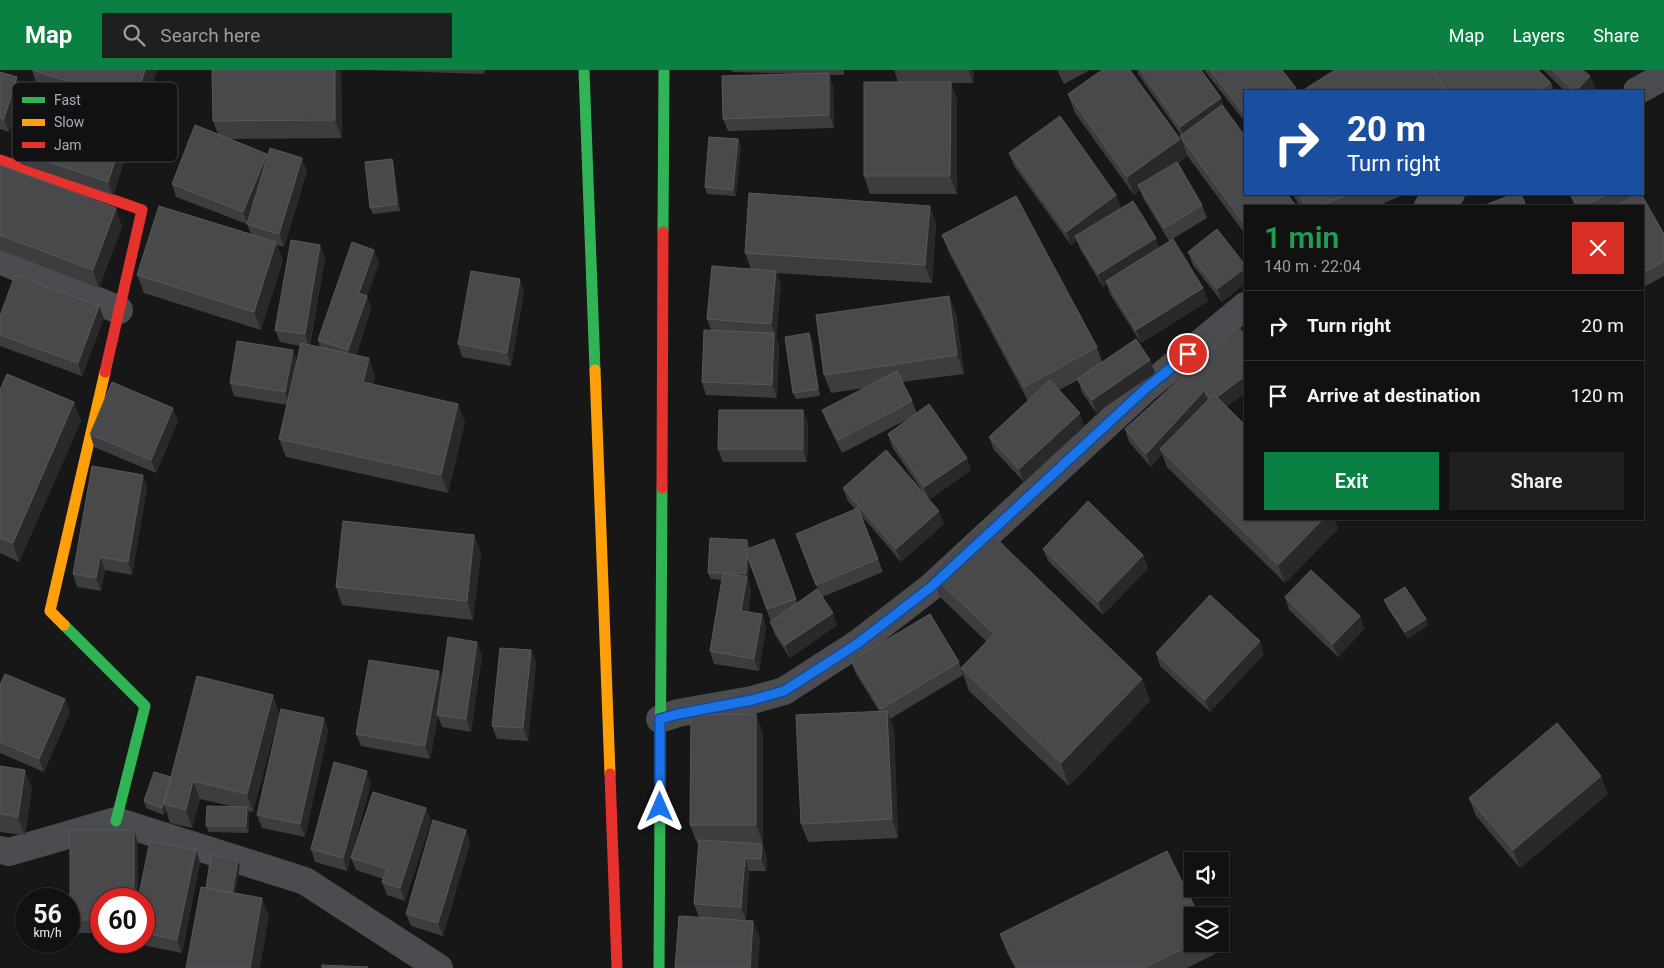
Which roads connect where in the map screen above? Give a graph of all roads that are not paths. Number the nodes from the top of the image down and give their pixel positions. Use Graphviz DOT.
graph roads {
  1 [pos="584,70"];
  2 [pos="664,70"];
  3 [pos="1664,76"];
  4 [pos="1639,90"];
  5 [pos="0,160"];
  6 [pos="1450,195"];
  7 [pos="1430,205"];
  8 [pos="0,260"];
  9 [pos="1244,307"];
  10 [pos="119,310"];
  11 [pos="660,719"];
  12 [pos="116,822"];
  13 [pos="0,850"];
  14 [pos="439,968"];
  15 [pos="617,968"];
  16 [pos="659,968"];
  1 -- 15 [label="main road"];
  2 -- 11 [label="main road"];
  3 -- 4 [label="street"];
  5 -- 10 [label="main road"];
  6 -- 7 [label="street"];
  8 -- 10 [label="street"];
  9 -- 11 [label="street"];
  10 -- 12 [label="main road"];
  11 -- 16 [label="main road"];
  12 -- 13 [label="street"];
  12 -- 14 [label="street"];
}
